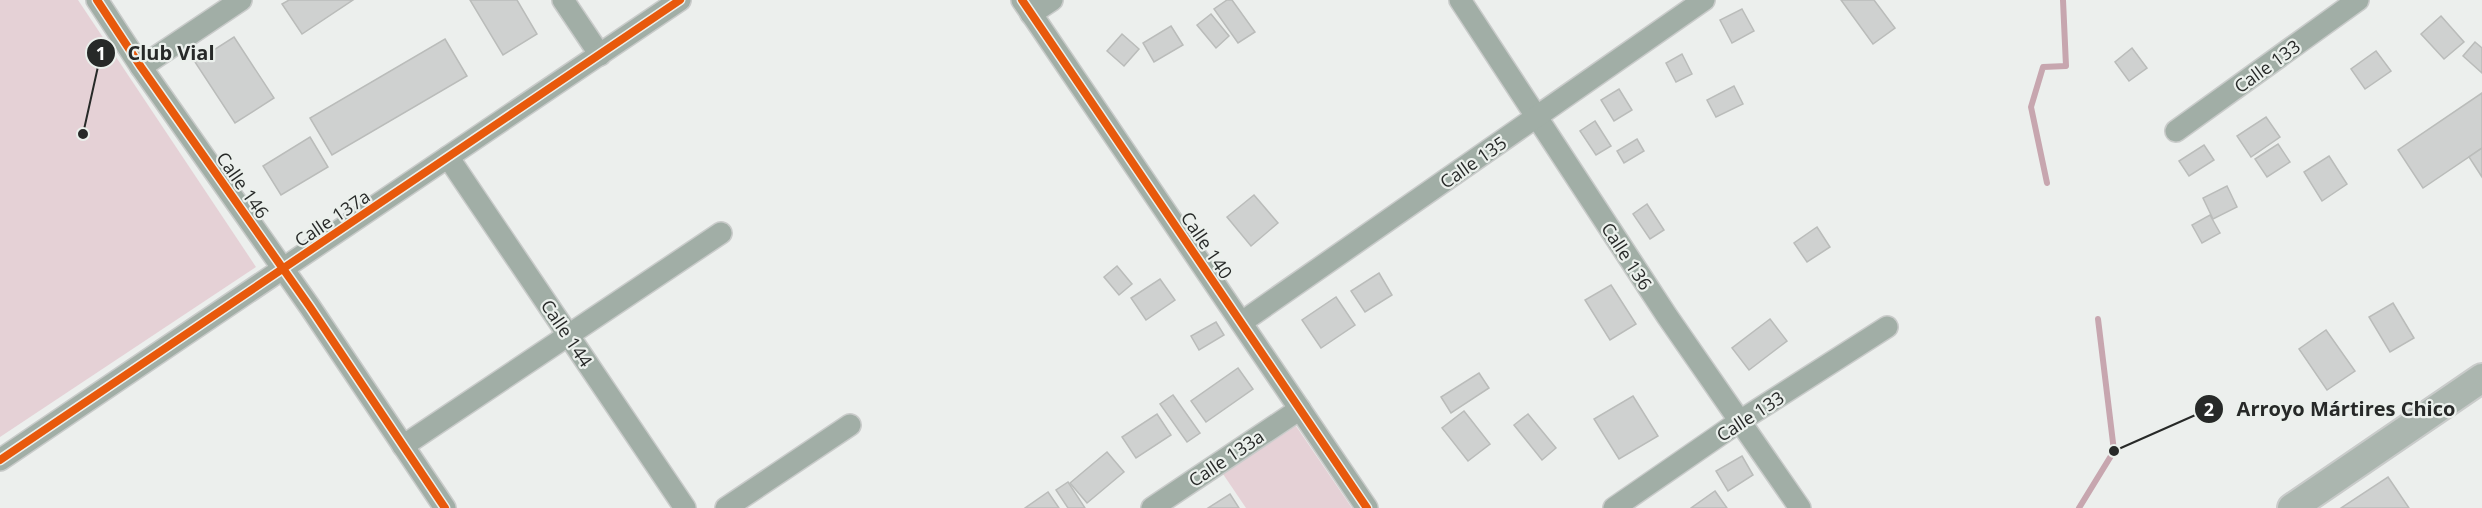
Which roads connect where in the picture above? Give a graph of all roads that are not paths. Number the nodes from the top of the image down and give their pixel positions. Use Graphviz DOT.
graph roads {
  1 [pos="97,0"];
  2 [pos="242,0"];
  3 [pos="564,0"];
  4 [pos="680,0"];
  5 [pos="1052,0"];
  6 [pos="1460,0"];
  7 [pos="1704,0"];
  8 [pos="2358,0"];
  9 [pos="1026,7"];
  10 [pos="600,55"];
  11 [pos="141,67"];
  12 [pos="1538,117"];
  13 [pos="2176,131"];
  14 [pos="448,158"];
  15 [pos="721,233"];
  16 [pos="283,268"];
  17 [pos="1242,322"];
  18 [pos="1887,327"];
  19 [pos="568,335"];
  20 [pos="2482,378"];
  21 [pos="1300,409"];
  22 [pos="1740,421"];
  23 [pos="850,424"];
  24 [pos="403,446"];
  25 [pos="0,460"];
  26 [pos="445,508"];
  27 [pos="685,508"];
  28 [pos="726,508"];
  29 [pos="1152,508"];
  30 [pos="1367,508"];
  31 [pos="1614,508"];
  32 [pos="1800,508"];
  33 [pos="2292,508"];
  1 -- 11 [label="street, Calle 146"];
  2 -- 11 [label="street"];
  3 -- 10 [label="street"];
  4 -- 10 [label="street, Calle 137a"];
  5 -- 9 [label="street"];
  6 -- 12 [label="street, Calle 136"];
  7 -- 12 [label="street, Calle 135"];
  8 -- 13 [label="street, Calle 133"];
  9 -- 17 [label="street, Calle 140"];
  10 -- 14 [label="street, Calle 137a"];
  11 -- 16 [label="street, Calle 146"];
  12 -- 17 [label="street, Calle 135"];
  12 -- 22 [label="street, Calle 136"];
  14 -- 16 [label="street, Calle 137a"];
  14 -- 19 [label="street, Calle 144"];
  15 -- 19 [label="street"];
  16 -- 24 [label="street, Calle 146"];
  16 -- 25 [label="street, Calle 137a"];
  17 -- 21 [label="street, Calle 140"];
  18 -- 22 [label="street, Calle 133"];
  19 -- 24 [label="street"];
  19 -- 27 [label="street, Calle 144"];
  20 -- 33 [label="main road"];
  21 -- 29 [label="street, Calle 133a"];
  21 -- 30 [label="street, Calle 140"];
  22 -- 31 [label="street, Calle 133"];
  22 -- 32 [label="street, Calle 136"];
  23 -- 28 [label="street"];
  24 -- 26 [label="street, Calle 146"];
}
